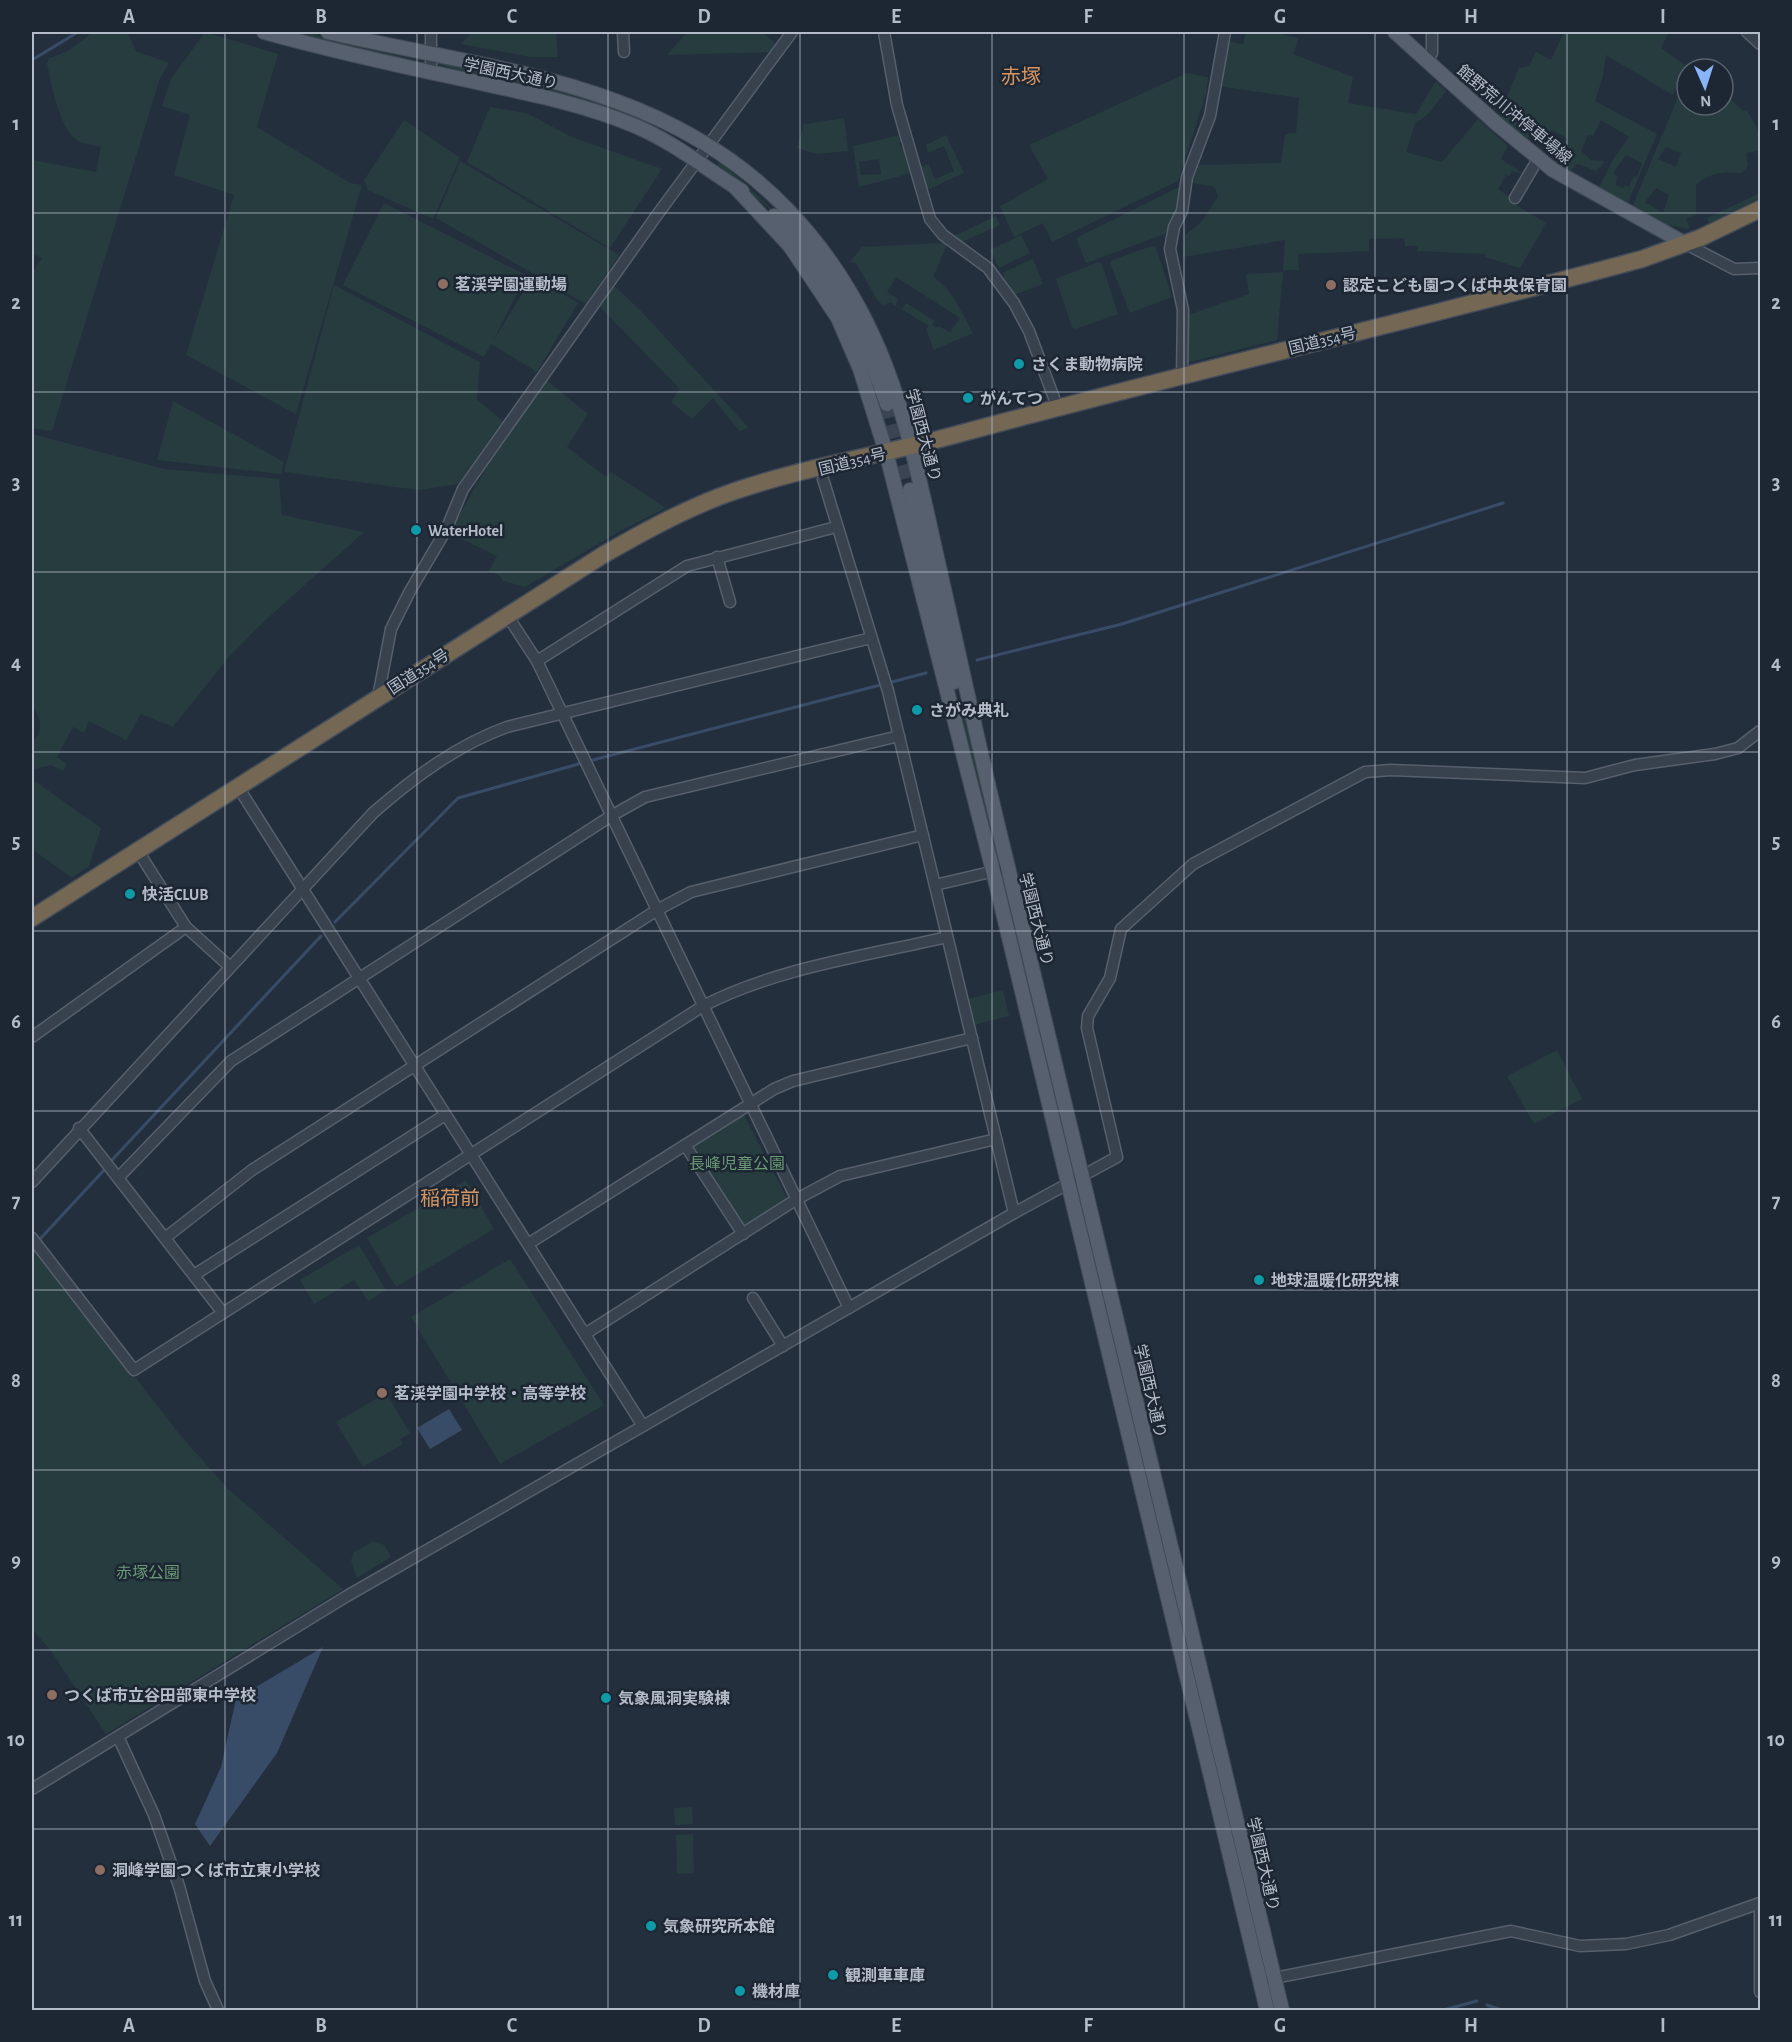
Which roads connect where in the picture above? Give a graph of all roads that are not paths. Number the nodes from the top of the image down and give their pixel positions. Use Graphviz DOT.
graph roads {
  1 [pos="264,32"];
  2 [pos="328,32"];
  3 [pos="431,32"];
  4 [pos="623,32"];
  5 [pos="792,32"];
  6 [pos="884,32"];
  7 [pos="1225,32"];
  8 [pos="1395,32"];
  9 [pos="1432,32"];
  10 [pos="1747,32"];
  11 [pos="1761,44"];
  12 [pos="624,52"];
  13 [pos="432,55"];
  14 [pos="1427,61"];
  15 [pos="431,73"];
  16 [pos="708,146"];
  17 [pos="1538,159"];
  18 [pos="698,160"];
  19 [pos="750,177"];
  20 [pos="735,187"];
  21 [pos="1515,198"];
  22 [pos="1761,209"];
  23 [pos="801,241"];
  24 [pos="1686,244"];
  25 [pos="1761,267"];
  26 [pos="1182,376"];
  27 [pos="887,404"];
  28 [pos="1057,406"];
  29 [pos="911,446"];
  30 [pos="886,452"];
  31 [pos="823,479"];
  32 [pos="910,490"];
  33 [pos="836,527"];
  34 [pos="717,557"];
  35 [pos="730,602"];
  36 [pos="507,615"];
  37 [pos="872,638"];
  38 [pos="537,661"];
  39 [pos="950,662"];
  40 [pos="378,697"];
  41 [pos="563,714"];
  42 [pos="1761,731"];
  43 [pos="899,736"];
  44 [pos="987,780"];
  45 [pos="972,784"];
  46 [pos="238,787"];
  47 [pos="611,816"];
  48 [pos="923,836"];
  49 [pos="138,851"];
  50 [pos="1008,868"];
  51 [pos="993,871"];
  52 [pos="935,885"];
  53 [pos="302,888"];
  54 [pos="657,910"];
  55 [pos="32,918"];
  56 [pos="186,927"];
  57 [pos="947,937"];
  58 [pos="229,966"];
  59 [pos="358,978"];
  60 [pos="703,1006"];
  61 [pos="32,1037"];
  62 [pos="972,1038"];
  63 [pos="415,1066"];
  64 [pos="750,1103"];
  65 [pos="445,1115"];
  66 [pos="79,1128"];
  67 [pos="996,1139"];
  68 [pos="685,1145"];
  69 [pos="471,1155"];
  70 [pos="1082,1175"];
  71 [pos="118,1178"];
  72 [pos="32,1182"];
  73 [pos="1068,1183"];
  74 [pos="797,1199"];
  75 [pos="1014,1213"];
  76 [pos="743,1234"];
  77 [pos="32,1238"];
  78 [pos="165,1238"];
  79 [pos="528,1245"];
  80 [pos="194,1275"];
  81 [pos="753,1298"];
  82 [pos="849,1308"];
  83 [pos="223,1313"];
  84 [pos="585,1334"];
  85 [pos="783,1346"];
  86 [pos="643,1426"];
  87 [pos="120,1741"];
  88 [pos="32,1789"];
  89 [pos="1760,1903"];
  90 [pos="1274,1977"];
  91 [pos="1260,1981"];
  92 [pos="1761,1992"];
  93 [pos="218,2010"];
  94 [pos="1267,2010"];
  95 [pos="1282,2010"];
  1 -- 15 [label="main road, 学園西大通り"];
  2 -- 13 [label="main road, 学園西大通り"];
  3 -- 13 [label="street"];
  4 -- 12 [label="street"];
  5 -- 16 [label="street"];
  6 -- 28 [label="street"];
  7 -- 26 [label="street"];
  8 -- 14 [label="main road, 館野荒川沖停車場線"];
  9 -- 14 [label="street"];
  10 -- 11 [label="street"];
  13 -- 15 [label="street"];
  13 -- 16 [label="main road, 学園西大通り"];
  14 -- 17 [label="main road, 館野荒川沖停車場線"];
  15 -- 18 [label="main road, 学園西大通り"];
  16 -- 18 [label="street"];
  16 -- 19 [label="main road, 学園西大通り"];
  17 -- 21 [label="street"];
  17 -- 24 [label="main road, 館野荒川沖停車場線"];
  18 -- 20 [label="main road, 学園西大通り"];
  18 -- 40 [label="street"];
  19 -- 23 [label="main road, 学園西大通り"];
  19 -- 29 [label="main road, 学園西大通り"];
  20 -- 23 [label="main road, 学園西大通り"];
  20 -- 30 [label="main road, 学園西大通り"];
  22 -- 24 [label="highway, 国道354号"];
  23 -- 27 [label="main road, 学園西大通り"];
  24 -- 25 [label="street"];
  24 -- 26 [label="highway, 国道354号"];
  26 -- 28 [label="highway, 国道354号"];
  28 -- 29 [label="highway, 国道354号"];
  29 -- 30 [label="highway, 国道354号"];
  29 -- 44 [label="main road, 学園西大通り"];
  30 -- 36 [label="highway, 国道354号"];
  30 -- 45 [label="main road, 学園西大通り"];
  31 -- 33 [label="street"];
  32 -- 39 [label="main road, 学園西大通り"];
  33 -- 34 [label="street"];
  33 -- 37 [label="street"];
  34 -- 35 [label="street"];
  34 -- 38 [label="street"];
  36 -- 38 [label="street"];
  36 -- 40 [label="highway, 国道354号"];
  37 -- 41 [label="street"];
  37 -- 43 [label="street"];
  38 -- 41 [label="street"];
  39 -- 44 [label="main road, 学園西大通り"];
  39 -- 45 [label="main road, 学園西大通り"];
  40 -- 46 [label="highway, 国道354号"];
  41 -- 47 [label="street"];
  41 -- 53 [label="street"];
  42 -- 70 [label="street"];
  43 -- 47 [label="street"];
  43 -- 48 [label="street"];
  44 -- 50 [label="main road, 学園西大通り"];
  45 -- 51 [label="main road, 学園西大通り"];
  46 -- 49 [label="highway, 国道354号"];
  46 -- 53 [label="street"];
  47 -- 54 [label="street"];
  47 -- 59 [label="street"];
  48 -- 52 [label="street"];
  48 -- 54 [label="street"];
  49 -- 55 [label="highway, 国道354号"];
  49 -- 56 [label="street"];
  50 -- 51 [label="street"];
  50 -- 70 [label="main road, 学園西大通り"];
  51 -- 52 [label="street"];
  51 -- 73 [label="main road, 学園西大通り"];
  52 -- 57 [label="street"];
  53 -- 58 [label="street"];
  53 -- 59 [label="street"];
  54 -- 60 [label="street"];
  54 -- 63 [label="street"];
  56 -- 58 [label="street"];
  56 -- 61 [label="street"];
  57 -- 60 [label="street"];
  57 -- 62 [label="street"];
  58 -- 66 [label="street"];
  59 -- 63 [label="street"];
  59 -- 71 [label="street"];
  60 -- 64 [label="street"];
  60 -- 69 [label="street"];
  62 -- 64 [label="street"];
  62 -- 67 [label="street"];
  63 -- 65 [label="street"];
  63 -- 78 [label="street"];
  64 -- 68 [label="street"];
  64 -- 74 [label="street"];
  65 -- 69 [label="street"];
  65 -- 80 [label="street"];
  66 -- 71 [label="street"];
  66 -- 72 [label="street"];
  67 -- 74 [label="street"];
  67 -- 75 [label="street"];
  68 -- 76 [label="street"];
  68 -- 79 [label="street"];
  69 -- 79 [label="street"];
  69 -- 83 [label="street"];
  70 -- 73 [label="street"];
  70 -- 90 [label="main road, 学園西大通り"];
  71 -- 78 [label="street"];
  73 -- 75 [label="street"];
  73 -- 91 [label="main road, 学園西大通り"];
  74 -- 76 [label="street"];
  74 -- 82 [label="street"];
  75 -- 82 [label="street"];
  76 -- 84 [label="street"];
  77 -- 83 [label="street"];
  78 -- 80 [label="street"];
  79 -- 84 [label="street"];
  80 -- 83 [label="street"];
  81 -- 85 [label="street"];
  82 -- 85 [label="street"];
  84 -- 86 [label="street"];
  85 -- 86 [label="street"];
  86 -- 88 [label="street"];
  87 -- 93 [label="street"];
  89 -- 90 [label="street"];
  89 -- 92 [label="street"];
  90 -- 91 [label="street"];
  90 -- 95 [label="main road, 学園西大通り"];
  91 -- 94 [label="main road, 学園西大通り"];
}
